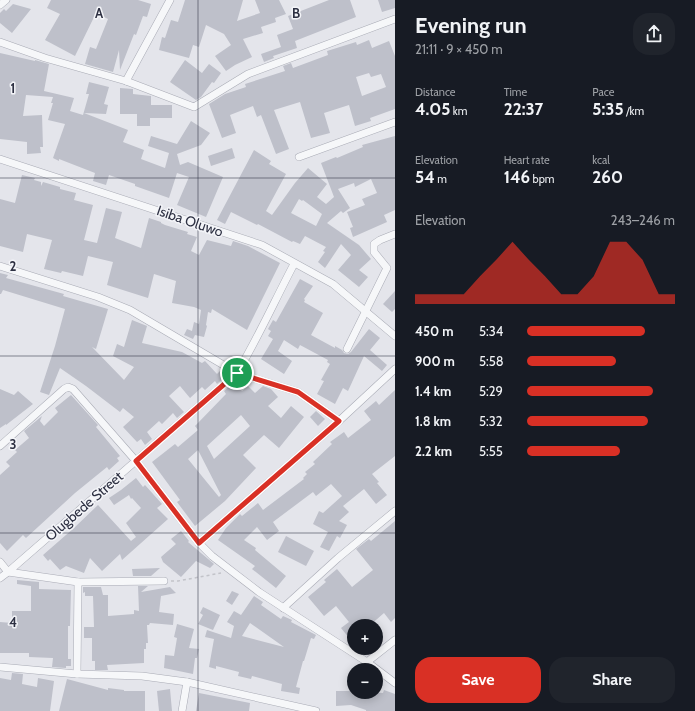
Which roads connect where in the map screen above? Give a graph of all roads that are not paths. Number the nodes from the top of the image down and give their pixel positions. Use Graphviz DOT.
graph roads {
  1 [pos="6,0"];
  2 [pos="161,0"];
  3 [pos="169,1"];
  4 [pos="0,5"];
  5 [pos="395,19"];
  6 [pos="0,42"];
  7 [pos="126,81"];
  8 [pos="395,122"];
  9 [pos="298,157"];
  10 [pos="0,159"];
  11 [pos="395,234"];
  12 [pos="294,264"];
  13 [pos="0,266"];
  14 [pos="365,312"];
  15 [pos="395,336"];
  16 [pos="347,349"];
  17 [pos="395,369"];
  18 [pos="237,373"];
  19 [pos="339,421"];
  20 [pos="0,446"];
  21 [pos="136,461"];
  22 [pos="395,511"];
  23 [pos="199,543"];
  24 [pos="0,562"];
  25 [pos="8,572"];
  26 [pos="0,578"];
  27 [pos="164,581"];
  28 [pos="78,582"];
  29 [pos="283,608"];
  30 [pos="395,640"];
  31 [pos="367,662"];
  32 [pos="0,667"];
  33 [pos="77,674"];
  34 [pos="187,682"];
  35 [pos="395,683"];
  36 [pos="182,711"];
  37 [pos="316,711"];
  1 -- 4 [label="street"];
  2 -- 3 [label="street"];
  3 -- 7 [label="street"];
  5 -- 7 [label="street"];
  6 -- 7 [label="street"];
  8 -- 9 [label="street"];
  10 -- 12 [label="street, Isiba Oluwo"];
  11 -- 14 [label="street"];
  12 -- 14 [label="street, Isiba Oluwo"];
  12 -- 18 [label="street, Olugbede Street"];
  13 -- 18 [label="street"];
  14 -- 15 [label="street, Isiba Oluwo"];
  14 -- 16 [label="street"];
  17 -- 19 [label="street"];
  18 -- 19 [label="street"];
  18 -- 21 [label="street, Olugbede Street"];
  19 -- 23 [label="street"];
  20 -- 21 [label="street"];
  21 -- 23 [label="street"];
  21 -- 25 [label="street, Olugbede Street"];
  22 -- 29 [label="street"];
  23 -- 29 [label="street"];
  24 -- 25 [label="street"];
  25 -- 26 [label="street, Olugbede Street"];
  25 -- 28 [label="street"];
  27 -- 28 [label="street"];
  28 -- 33 [label="street"];
  29 -- 31 [label="street"];
  30 -- 31 [label="street"];
  31 -- 35 [label="street"];
  32 -- 33 [label="street"];
  33 -- 34 [label="street"];
  34 -- 36 [label="street"];
  34 -- 37 [label="street"];
}
